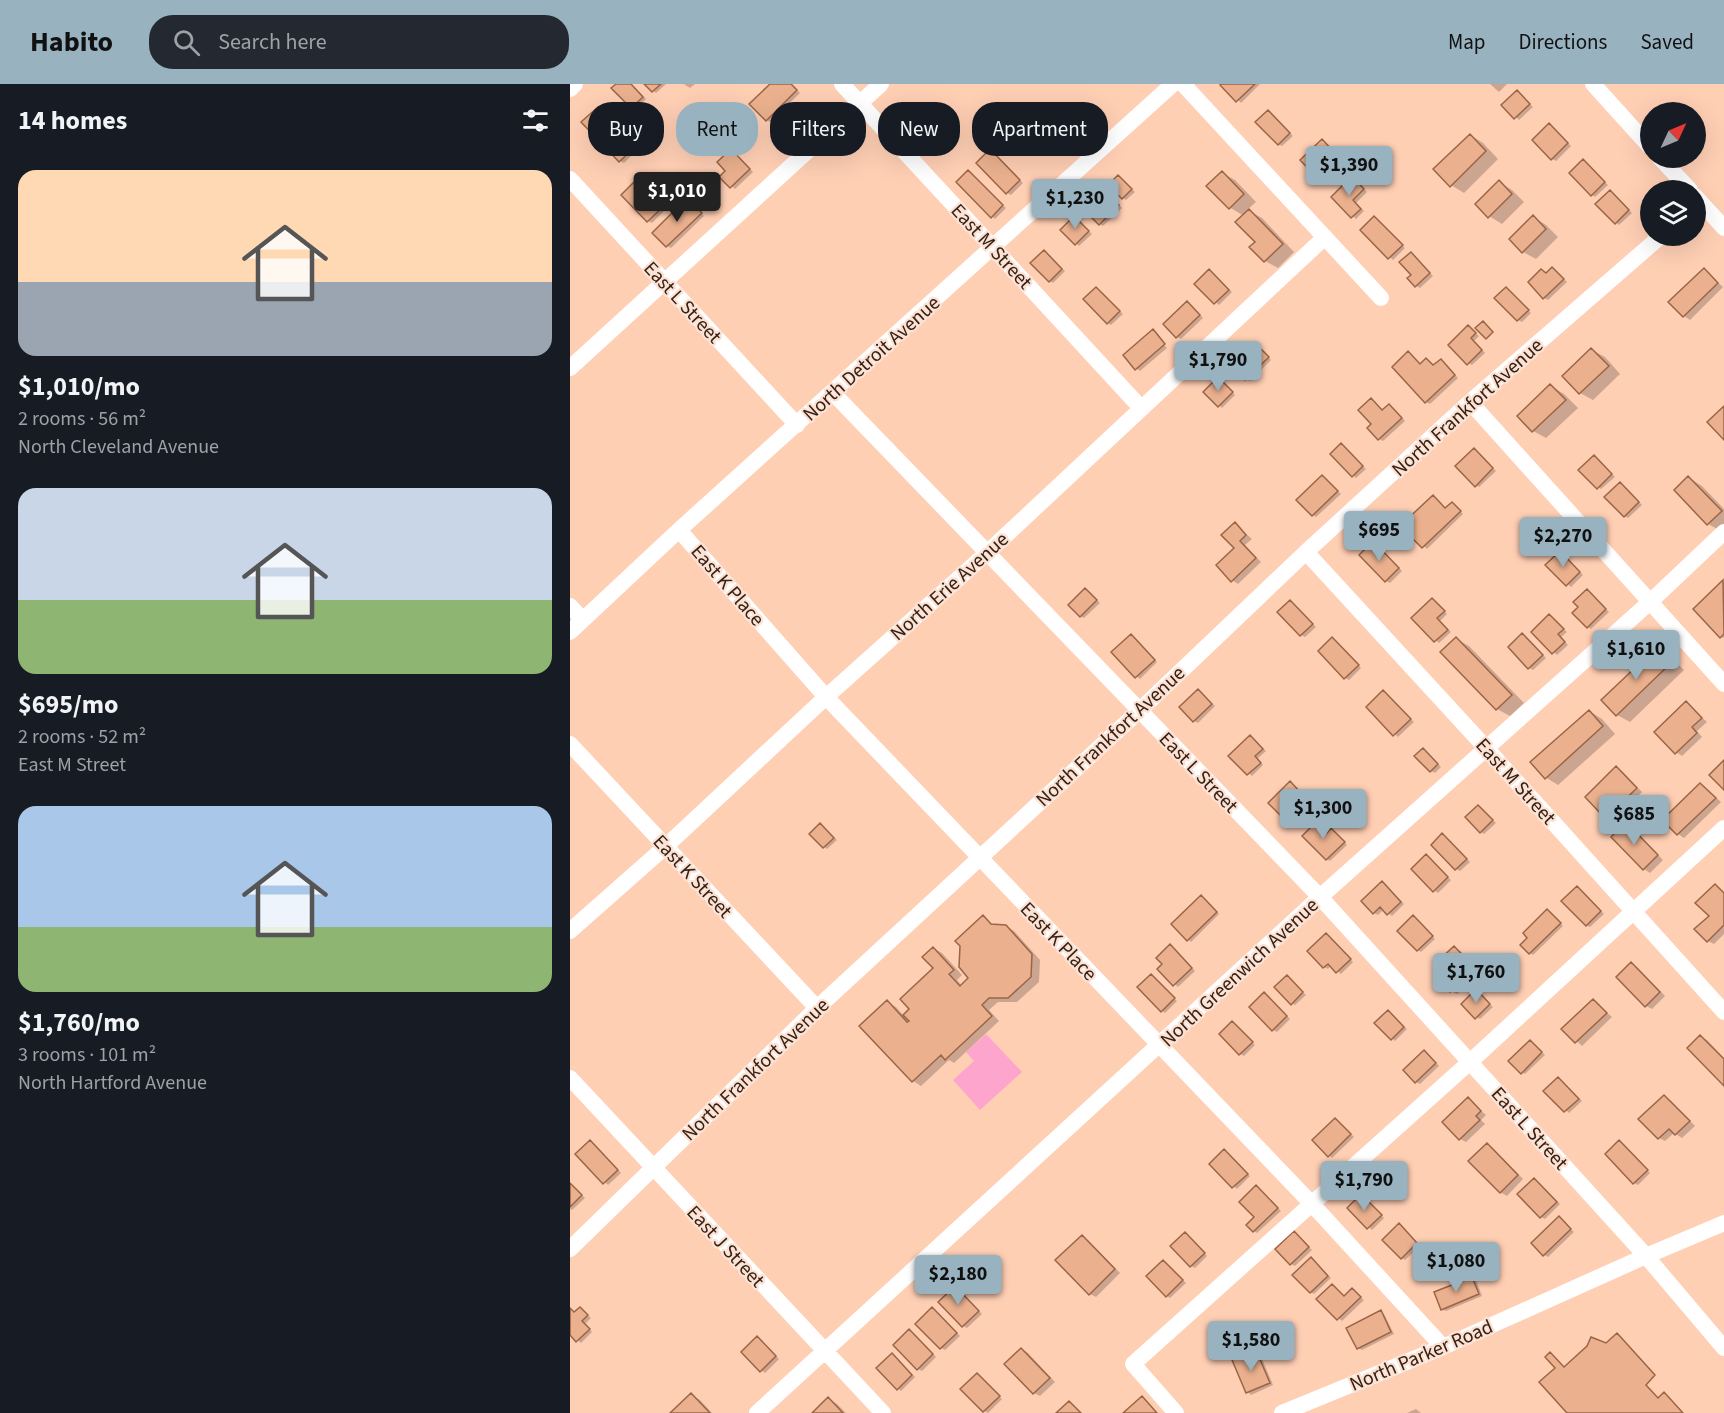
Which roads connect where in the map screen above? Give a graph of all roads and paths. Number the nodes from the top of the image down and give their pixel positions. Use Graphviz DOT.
graph roads {
  1 [pos="575,84"];
  2 [pos="842,84"];
  3 [pos="881,84"];
  4 [pos="1173,84"];
  5 [pos="1183,84"];
  6 [pos="1593,84"];
  7 [pos="570,89"];
  8 [pos="859,102"];
  9 [pos="861,102"];
  10 [pos="866,109"];
  11 [pos="1640,136"];
  12 [pos="802,156"];
  13 [pos="1669,168"];
  14 [pos="570,179"];
  15 [pos="1679,180"];
  16 [pos="1706,210"];
  17 [pos="1724,228"];
  18 [pos="1324,237"];
  19 [pos="1649,246"];
  20 [pos="993,247"];
  21 [pos="665,282"];
  22 [pos="1381,298"];
  23 [pos="570,368"];
  24 [pos="832,392"];
  25 [pos="1470,402"];
  26 [pos="1142,408"];
  27 [pos="797,425"];
  28 [pos="680,530"];
  29 [pos="1724,532"];
  30 [pos="987,552"];
  31 [pos="1306,552"];
  32 [pos="1650,602"];
  33 [pos="570,606"];
  34 [pos="583,620"];
  35 [pos="570,632"];
  36 [pos="1724,684"];
  37 [pos="826,697"];
  38 [pos="1139,711"];
  39 [pos="570,744"];
  40 [pos="1487,748"];
  41 [pos="1724,828"];
  42 [pos="665,847"];
  43 [pos="979,857"];
  44 [pos="1320,897"];
  45 [pos="1633,911"];
  46 [pos="570,931"];
  47 [pos="817,1008"];
  48 [pos="1724,1012"];
  49 [pos="1159,1046"];
  50 [pos="1471,1061"];
  51 [pos="570,1078"];
  52 [pos="653,1168"];
  53 [pos="1311,1203"];
  54 [pos="1724,1223"];
  55 [pos="570,1249"];
  56 [pos="1646,1256"];
  57 [pos="1443,1347"];
  58 [pos="1724,1348"];
  59 [pos="824,1350"];
  60 [pos="757,1413"];
  61 [pos="883,1413"];
  62 [pos="1176,1413"];
  63 [pos="1282,1413"];
  1 -- 7 [label="street"];
  2 -- 8 [label="street, East M Street"];
  3 -- 9 [label="street"];
  4 -- 20 [label="street, North Detroit Avenue"];
  5 -- 18 [label="street"];
  6 -- 11 [label="street"];
  10 -- 20 [label="street, East M Street"];
  12 -- 21 [label="street"];
  13 -- 15 [label="street"];
  14 -- 21 [label="street, East L Street"];
  16 -- 17 [label="street"];
  18 -- 22 [label="street"];
  18 -- 26 [label="street, North Erie Avenue"];
  19 -- 25 [label="street, North Frankfort Avenue"];
  20 -- 24 [label="street, North Detroit Avenue"];
  20 -- 26 [label="street, East M Street"];
  21 -- 23 [label="street"];
  21 -- 27 [label="street, East L Street"];
  24 -- 27 [label="street, North Detroit Avenue"];
  24 -- 30 [label="street, East L Street"];
  25 -- 31 [label="street, North Frankfort Avenue"];
  25 -- 32 [label="street"];
  26 -- 30 [label="street, North Erie Avenue"];
  27 -- 28 [label="street, North Detroit Avenue"];
  28 -- 34 [label="street, North Detroit Avenue"];
  28 -- 37 [label="street, East K Place"];
  29 -- 32 [label="street, North Greenwich Avenue"];
  30 -- 37 [label="street, North Erie Avenue"];
  30 -- 38 [label="street, East L Street"];
  31 -- 38 [label="street, North Frankfort Avenue"];
  31 -- 40 [label="street, East M Street"];
  32 -- 36 [label="street"];
  32 -- 40 [label="street, North Greenwich Avenue"];
  33 -- 34 [label="street"];
  34 -- 35 [label="street, North Detroit Avenue"];
  37 -- 42 [label="street, North Erie Avenue"];
  37 -- 43 [label="street, East K Place"];
  38 -- 43 [label="street, North Frankfort Avenue"];
  38 -- 44 [label="street, East L Street"];
  39 -- 42 [label="street, East K Street"];
  40 -- 44 [label="street, North Greenwich Avenue"];
  40 -- 45 [label="street, East M Street"];
  41 -- 45 [label="street"];
  42 -- 46 [label="street, North Erie Avenue"];
  42 -- 47 [label="street, East K Street"];
  43 -- 47 [label="street, North Frankfort Avenue"];
  43 -- 49 [label="street, East K Place"];
  44 -- 49 [label="street, North Greenwich Avenue"];
  44 -- 50 [label="street, East L Street"];
  45 -- 48 [label="street, East M Street"];
  45 -- 50 [label="street"];
  47 -- 52 [label="street, North Frankfort Avenue"];
  49 -- 53 [label="street, East K Place"];
  49 -- 59 [label="street, North Greenwich Avenue"];
  50 -- 53 [label="street"];
  50 -- 56 [label="street, East L Street"];
  51 -- 52 [label="street, East J Street"];
  52 -- 55 [label="street, North Frankfort Avenue"];
  52 -- 59 [label="street, East J Street"];
  53 -- 57 [label="street, East K Place"];
  53 -- 62 [label="street"];
  54 -- 56 [label="street, North Parker Road"];
  56 -- 57 [label="street, North Parker Road"];
  56 -- 58 [label="street, East L Street"];
  57 -- 63 [label="street, North Parker Road"];
  59 -- 60 [label="street, North Greenwich Avenue"];
  59 -- 61 [label="street, East J Street"];
}
